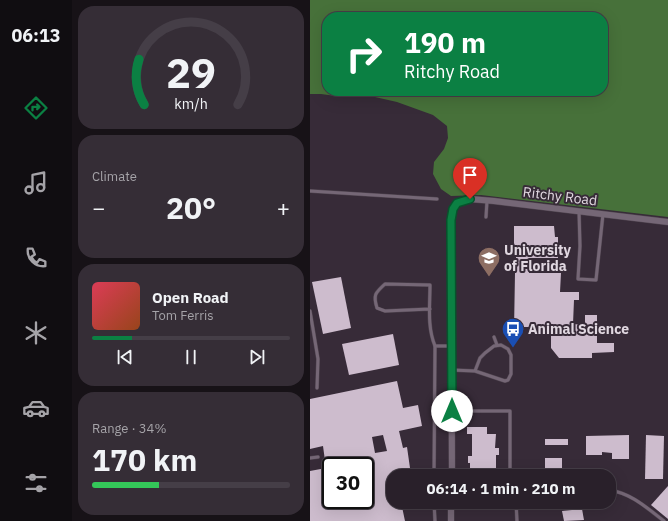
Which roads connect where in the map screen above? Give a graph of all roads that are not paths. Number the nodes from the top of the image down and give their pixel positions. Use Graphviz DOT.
graph roads {
  1 [pos="310,191"];
  2 [pos="437,199"];
  3 [pos="487,200"];
  4 [pos="579,211"];
  5 [pos="603,214"];
  6 [pos="486,217"];
  7 [pos="668,222"];
  8 [pos="430,309"];
  9 [pos="310,311"];
  10 [pos="494,337"];
  11 [pos="497,345"];
  12 [pos="435,346"];
  13 [pos="452,346"];
  14 [pos="452,370"];
  15 [pos="475,370"];
  16 [pos="317,388"];
  17 [pos="452,411"];
  18 [pos="318,457"];
  19 [pos="310,458"];
  20 [pos="434,469"];
  21 [pos="452,469"];
  22 [pos="510,469"];
  23 [pos="616,492"];
  24 [pos="434,509"];
  25 [pos="451,509"];
  26 [pos="516,509"];
  27 [pos="435,521"];
  28 [pos="451,521"];
  29 [pos="517,521"];
  30 [pos="664,521"];
  1 -- 2 [label="lane"];
  3 -- 4 [label="street, Ritchy Road"];
  3 -- 6 [label="lane"];
  3 -- 13 [label="street, Ritchy Road"];
  4 -- 5 [label="street, Ritchy Road"];
  4 -- 5 [label="lane"];
  5 -- 7 [label="street, Ritchy Road"];
  8 -- 8 [label="lane"];
  8 -- 12 [label="lane"];
  9 -- 16 [label="lane"];
  10 -- 11 [label="lane"];
  11 -- 15 [label="lane"];
  11 -- 15 [label="lane"];
  12 -- 13 [label="lane"];
  12 -- 20 [label="lane"];
  13 -- 14 [label="street"];
  14 -- 15 [label="lane"];
  14 -- 17 [label="street"];
  17 -- 21 [label="street"];
  17 -- 22 [label="lane"];
  18 -- 19 [label="lane"];
  23 -- 30 [label="lane"];
  24 -- 27 [label="lane"];
  25 -- 28 [label="street"];
  26 -- 29 [label="lane"];
}
